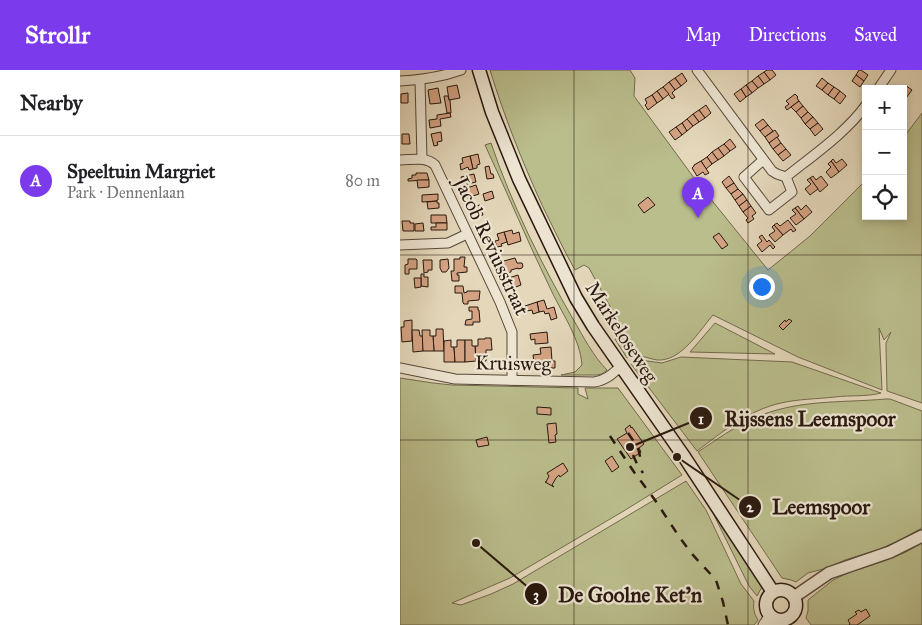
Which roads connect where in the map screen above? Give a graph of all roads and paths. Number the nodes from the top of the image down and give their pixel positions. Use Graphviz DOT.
graph roads {
  1 [pos="460,70"];
  2 [pos="479,70"];
  3 [pos="697,70"];
  4 [pos="891,70"];
  5 [pos="420,80"];
  6 [pos="400,81"];
  7 [pos="881,85"];
  8 [pos="862,111"];
  9 [pos="422,159"];
  10 [pos="400,160"];
  11 [pos="763,160"];
  12 [pos="786,177"];
  13 [pos="467,234"];
  14 [pos="400,245"];
  15 [pos="620,366"];
  16 [pos="400,368"];
  17 [pos="512,380"];
  18 [pos="922,536"];
  19 [pos="773,592"];
  20 [pos="794,597"];
  21 [pos="769,621"];
  22 [pos="792,622"];
  1 -- 5 [label="street"];
  2 -- 15 [label="main road, Markeloseweg"];
  3 -- 11 [label="street"];
  4 -- 7 [label="street"];
  5 -- 6 [label="street"];
  5 -- 9 [label="street"];
  8 -- 12 [label="street"];
  9 -- 10 [label="street"];
  9 -- 13 [label="street, Jacob Reviusstraat"];
  11 -- 12 [label="street"];
  11 -- 12 [label="street"];
  13 -- 14 [label="street"];
  13 -- 17 [label="street, Jacob Reviusstraat"];
  15 -- 17 [label="street, Kruisweg"];
  15 -- 19 [label="main road, Markeloseweg"];
  16 -- 17 [label="street, Kruisweg"];
  18 -- 20 [label="street"];
  19 -- 20 [label="main road"];
  19 -- 21 [label="main road"];
  20 -- 22 [label="main road"];
  21 -- 22 [label="main road"];
}
